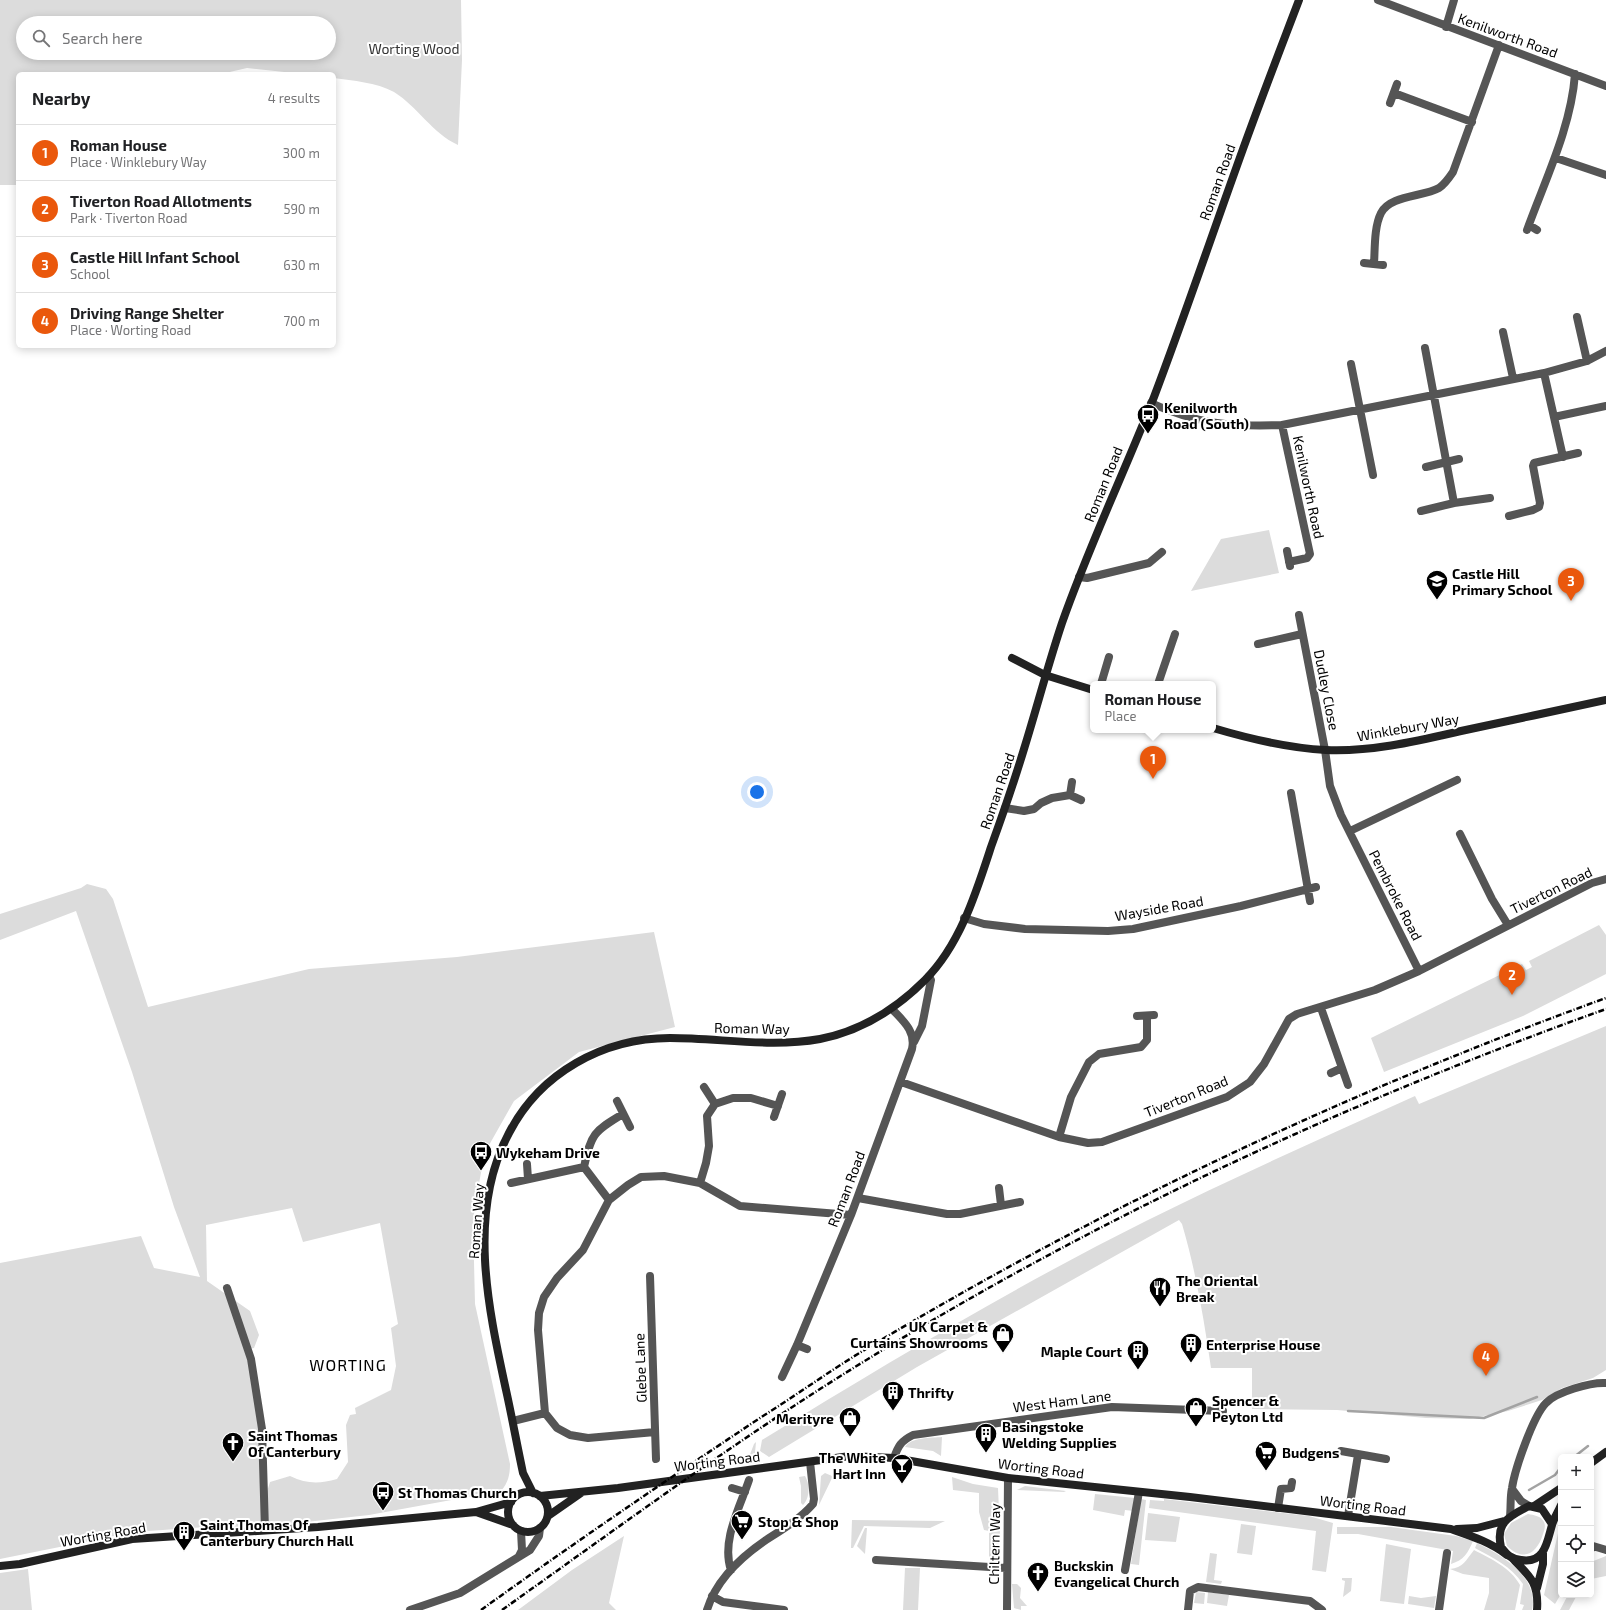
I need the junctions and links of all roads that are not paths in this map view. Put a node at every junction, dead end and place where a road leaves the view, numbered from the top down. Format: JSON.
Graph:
{"nodes":[{"id":1,"x":1299,"y":0,"type":"edge"},
{"id":2,"x":1378,"y":0,"type":"edge"},
{"id":3,"x":1454,"y":0,"type":"edge"},
{"id":4,"x":1446,"y":26,"type":"junction"},
{"id":5,"x":1499,"y":45,"type":"junction"},
{"id":6,"x":1575,"y":74,"type":"junction"},
{"id":7,"x":1397,"y":84,"type":"dead end"},
{"id":8,"x":1606,"y":86,"type":"edge"},
{"id":9,"x":1394,"y":93,"type":"junction"},
{"id":10,"x":1390,"y":103,"type":"dead end"},
{"id":11,"x":1472,"y":122,"type":"junction"},
{"id":12,"x":1556,"y":158,"type":"junction"},
{"id":13,"x":1606,"y":175,"type":"edge"},
{"id":14,"x":1537,"y":230,"type":"dead end"},
{"id":15,"x":1364,"y":263,"type":"dead end"},
{"id":16,"x":1374,"y":264,"type":"junction"},
{"id":17,"x":1383,"y":266,"type":"dead end"},
{"id":18,"x":1577,"y":317,"type":"dead end"},
{"id":19,"x":1503,"y":332,"type":"dead end"},
{"id":20,"x":1425,"y":348,"type":"dead end"},
{"id":21,"x":1606,"y":351,"type":"edge"},
{"id":22,"x":1587,"y":362,"type":"junction"},
{"id":23,"x":1351,"y":364,"type":"dead end"},
{"id":24,"x":1544,"y":373,"type":"junction"},
{"id":25,"x":1513,"y":378,"type":"junction"},
{"id":26,"x":1434,"y":394,"type":"junction"},
{"id":27,"x":1151,"y":403,"type":"junction"},
{"id":28,"x":1606,"y":406,"type":"edge"},
{"id":29,"x":1360,"y":411,"type":"junction"},
{"id":30,"x":1554,"y":417,"type":"junction"},
{"id":31,"x":1282,"y":425,"type":"junction"},
{"id":32,"x":1578,"y":453,"type":"dead end"},
{"id":33,"x":1563,"y":457,"type":"junction"},
{"id":34,"x":1459,"y":459,"type":"dead end"},
{"id":35,"x":1447,"y":462,"type":"junction"},
{"id":36,"x":1426,"y":466,"type":"dead end"},
{"id":37,"x":1373,"y":474,"type":"dead end"},
{"id":38,"x":1490,"y":498,"type":"dead end"},
{"id":39,"x":1454,"y":503,"type":"junction"},
{"id":40,"x":1421,"y":510,"type":"dead end"},
{"id":41,"x":1509,"y":516,"type":"dead end"},
{"id":42,"x":1286,"y":551,"type":"dead end"},
{"id":43,"x":1162,"y":552,"type":"dead end"},
{"id":44,"x":1079,"y":577,"type":"junction"},
{"id":45,"x":1298,"y":615,"type":"dead end"},
{"id":46,"x":1175,"y":634,"type":"dead end"},
{"id":47,"x":1302,"y":634,"type":"junction"},
{"id":48,"x":1258,"y":644,"type":"dead end"},
{"id":49,"x":1109,"y":657,"type":"dead end"},
{"id":50,"x":1012,"y":658,"type":"dead end"},
{"id":51,"x":1045,"y":675,"type":"junction"},
{"id":52,"x":1101,"y":681,"type":"edge"},
{"id":53,"x":1159,"y":681,"type":"edge"},
{"id":54,"x":1090,"y":689,"type":"edge"},
{"id":55,"x":1606,"y":700,"type":"edge"},
{"id":56,"x":1216,"y":729,"type":"edge"},
{"id":57,"x":1326,"y":750,"type":"junction"},
{"id":58,"x":1457,"y":780,"type":"dead end"},
{"id":59,"x":1072,"y":782,"type":"dead end"},
{"id":60,"x":1291,"y":793,"type":"dead end"},
{"id":61,"x":1070,"y":795,"type":"junction"},
{"id":62,"x":1081,"y":800,"type":"dead end"},
{"id":63,"x":1005,"y":808,"type":"junction"},
{"id":64,"x":1350,"y":831,"type":"junction"},
{"id":65,"x":1460,"y":834,"type":"dead end"},
{"id":66,"x":1606,"y":879,"type":"edge"},
{"id":67,"x":1312,"y":888,"type":"junction"},
{"id":68,"x":1310,"y":901,"type":"dead end"},
{"id":69,"x":964,"y":918,"type":"junction"},
{"id":70,"x":1508,"y":925,"type":"junction"},
{"id":71,"x":1419,"y":971,"type":"junction"},
{"id":72,"x":929,"y":976,"type":"junction"},
{"id":73,"x":1321,"y":1008,"type":"junction"},
{"id":74,"x":892,"y":1009,"type":"junction"},
{"id":75,"x":1137,"y":1016,"type":"dead end"},
{"id":76,"x":914,"y":1042,"type":"junction"},
{"id":77,"x":1342,"y":1068,"type":"junction"},
{"id":78,"x":1331,"y":1073,"type":"dead end"},
{"id":79,"x":901,"y":1082,"type":"junction"},
{"id":80,"x":1348,"y":1085,"type":"dead end"},
{"id":81,"x":704,"y":1087,"type":"dead end"},
{"id":82,"x":782,"y":1094,"type":"dead end"},
{"id":83,"x":617,"y":1101,"type":"dead end"},
{"id":84,"x":715,"y":1104,"type":"junction"},
{"id":85,"x":778,"y":1106,"type":"junction"},
{"id":86,"x":623,"y":1114,"type":"junction"},
{"id":87,"x":774,"y":1117,"type":"dead end"},
{"id":88,"x":630,"y":1127,"type":"dead end"},
{"id":89,"x":1059,"y":1137,"type":"junction"},
{"id":90,"x":527,"y":1164,"type":"dead end"},
{"id":91,"x":584,"y":1167,"type":"junction"},
{"id":92,"x":528,"y":1179,"type":"junction"},
{"id":93,"x":510,"y":1183,"type":"dead end"},
{"id":94,"x":700,"y":1183,"type":"junction"},
{"id":95,"x":999,"y":1188,"type":"dead end"},
{"id":96,"x":858,"y":1198,"type":"junction"},
{"id":97,"x":609,"y":1200,"type":"junction"},
{"id":98,"x":1020,"y":1202,"type":"dead end"},
{"id":99,"x":1001,"y":1205,"type":"junction"},
{"id":100,"x":851,"y":1215,"type":"junction"},
{"id":101,"x":650,"y":1276,"type":"dead end"},
{"id":102,"x":227,"y":1288,"type":"dead end"},
{"id":103,"x":797,"y":1345,"type":"junction"},
{"id":104,"x":807,"y":1349,"type":"dead end"},
{"id":105,"x":782,"y":1377,"type":"dead end"},
{"id":106,"x":1606,"y":1383,"type":"edge"},
{"id":107,"x":1223,"y":1411,"type":"dead end"},
{"id":108,"x":545,"y":1413,"type":"junction"},
{"id":109,"x":513,"y":1421,"type":"junction"},
{"id":110,"x":655,"y":1432,"type":"junction"},
{"id":111,"x":1341,"y":1451,"type":"dead end"},
{"id":112,"x":1606,"y":1452,"type":"edge"},
{"id":113,"x":1358,"y":1455,"type":"junction"},
{"id":114,"x":894,"y":1458,"type":"junction"},
{"id":115,"x":656,"y":1459,"type":"dead end"},
{"id":116,"x":1386,"y":1459,"type":"dead end"},
{"id":117,"x":1594,"y":1461,"type":"edge"},
{"id":118,"x":810,"y":1462,"type":"junction"},
{"id":119,"x":523,"y":1473,"type":"junction"},
{"id":120,"x":1008,"y":1478,"type":"junction"},
{"id":121,"x":749,"y":1480,"type":"dead end"},
{"id":122,"x":1292,"y":1482,"type":"dead end"},
{"id":123,"x":732,"y":1488,"type":"dead end"},
{"id":124,"x":1512,"y":1489,"type":"junction"},
{"id":125,"x":1558,"y":1490,"type":"edge"},
{"id":126,"x":745,"y":1492,"type":"junction"},
{"id":127,"x":1139,"y":1492,"type":"junction"},
{"id":128,"x":520,"y":1493,"type":"junction"},
{"id":129,"x":582,"y":1493,"type":"junction"},
{"id":130,"x":536,"y":1494,"type":"junction"},
{"id":131,"x":510,"y":1502,"type":"junction"},
{"id":132,"x":1532,"y":1506,"type":"junction"},
{"id":133,"x":1278,"y":1508,"type":"junction"},
{"id":134,"x":1558,"y":1511,"type":"edge"},
{"id":135,"x":476,"y":1512,"type":"junction"},
{"id":136,"x":548,"y":1516,"type":"junction"},
{"id":137,"x":1348,"y":1516,"type":"junction"},
{"id":138,"x":1507,"y":1518,"type":"junction"},
{"id":139,"x":1552,"y":1524,"type":"junction"},
{"id":140,"x":513,"y":1525,"type":"junction"},
{"id":141,"x":540,"y":1528,"type":"junction"},
{"id":142,"x":1451,"y":1529,"type":"junction"},
{"id":143,"x":265,"y":1530,"type":"junction"},
{"id":144,"x":521,"y":1531,"type":"junction"},
{"id":145,"x":1594,"y":1546,"type":"edge"},
{"id":146,"x":1606,"y":1550,"type":"edge"},
{"id":147,"x":1447,"y":1553,"type":"dead end"},
{"id":148,"x":1543,"y":1553,"type":"junction"},
{"id":149,"x":519,"y":1556,"type":"junction"},
{"id":150,"x":1510,"y":1557,"type":"junction"},
{"id":151,"x":876,"y":1560,"type":"dead end"},
{"id":152,"x":0,"y":1566,"type":"edge"},
{"id":153,"x":1006,"y":1568,"type":"junction"},
{"id":154,"x":730,"y":1570,"type":"junction"},
{"id":155,"x":1125,"y":1570,"type":"dead end"},
{"id":156,"x":1537,"y":1588,"type":"junction"},
{"id":157,"x":712,"y":1596,"type":"junction"},
{"id":158,"x":410,"y":1610,"type":"edge"},
{"id":159,"x":707,"y":1610,"type":"edge"},
{"id":160,"x":779,"y":1610,"type":"edge"},
{"id":161,"x":784,"y":1610,"type":"edge"},
{"id":162,"x":1007,"y":1610,"type":"edge"},
{"id":163,"x":1188,"y":1610,"type":"edge"},
{"id":164,"x":1322,"y":1610,"type":"edge"},
{"id":165,"x":1439,"y":1610,"type":"edge"},
{"id":166,"x":1537,"y":1610,"type":"edge"}],
"edges":[{"from":1,"to":27,"type":"street","name":"Roman Road"},
{"from":2,"to":4,"type":"street","name":"Kenilworth Road"},
{"from":3,"to":4,"type":"street"},
{"from":4,"to":5,"type":"street","name":"Kenilworth Road"},
{"from":5,"to":6,"type":"street","name":"Kenilworth Road"},
{"from":5,"to":11,"type":"street"},
{"from":6,"to":8,"type":"street","name":"Kenilworth Road"},
{"from":6,"to":12,"type":"street"},
{"from":7,"to":9,"type":"street"},
{"from":9,"to":10,"type":"street"},
{"from":9,"to":11,"type":"street"},
{"from":11,"to":16,"type":"street"},
{"from":12,"to":13,"type":"street"},
{"from":12,"to":14,"type":"street"},
{"from":15,"to":16,"type":"street"},
{"from":16,"to":17,"type":"street"},
{"from":18,"to":22,"type":"street"},
{"from":19,"to":25,"type":"street"},
{"from":20,"to":26,"type":"street"},
{"from":21,"to":22,"type":"street","name":"Kenilworth Road"},
{"from":22,"to":24,"type":"street","name":"Kenilworth Road"},
{"from":23,"to":29,"type":"street"},
{"from":24,"to":25,"type":"street","name":"Kenilworth Road"},
{"from":24,"to":30,"type":"street"},
{"from":25,"to":26,"type":"street","name":"Kenilworth Road"},
{"from":26,"to":29,"type":"street","name":"Kenilworth Road"},
{"from":26,"to":35,"type":"street"},
{"from":27,"to":31,"type":"street","name":"Kenilworth Road"},
{"from":27,"to":44,"type":"street","name":"Roman Road"},
{"from":28,"to":30,"type":"street"},
{"from":29,"to":31,"type":"street","name":"Kenilworth Road"},
{"from":29,"to":37,"type":"street"},
{"from":30,"to":33,"type":"street"},
{"from":31,"to":42,"type":"street","name":"Kenilworth Road"},
{"from":32,"to":33,"type":"street"},
{"from":33,"to":41,"type":"street"},
{"from":34,"to":35,"type":"street"},
{"from":35,"to":36,"type":"street"},
{"from":35,"to":39,"type":"street"},
{"from":38,"to":39,"type":"street"},
{"from":39,"to":40,"type":"street"},
{"from":43,"to":44,"type":"street"},
{"from":44,"to":51,"type":"street","name":"Roman Road"},
{"from":45,"to":47,"type":"street","name":"Dudley Close"},
{"from":46,"to":53,"type":"street"},
{"from":47,"to":48,"type":"street","name":"Dudley Close"},
{"from":47,"to":57,"type":"street","name":"Dudley Close"},
{"from":49,"to":52,"type":"street"},
{"from":50,"to":51,"type":"street"},
{"from":51,"to":54,"type":"street"},
{"from":51,"to":63,"type":"street","name":"Roman Road"},
{"from":55,"to":57,"type":"street","name":"Winklebury Way"},
{"from":56,"to":57,"type":"street","name":"Winklebury Way"},
{"from":57,"to":64,"type":"street","name":"Pembroke Road"},
{"from":58,"to":64,"type":"street"},
{"from":59,"to":61,"type":"street"},
{"from":60,"to":67,"type":"street"},
{"from":61,"to":62,"type":"street"},
{"from":61,"to":63,"type":"street"},
{"from":63,"to":69,"type":"street","name":"Roman Road"},
{"from":64,"to":71,"type":"street","name":"Pembroke Road"},
{"from":65,"to":70,"type":"street","name":"Tiverton Road"},
{"from":66,"to":70,"type":"street","name":"Tiverton Road"},
{"from":67,"to":68,"type":"street"},
{"from":67,"to":69,"type":"street","name":"Wayside Road"},
{"from":69,"to":72,"type":"street","name":"Roman Road"},
{"from":70,"to":71,"type":"street","name":"Tiverton Road"},
{"from":71,"to":73,"type":"street","name":"Tiverton Road"},
{"from":72,"to":74,"type":"street","name":"Roman Road"},
{"from":72,"to":76,"type":"street","name":"Roman Road"},
{"from":73,"to":77,"type":"street"},
{"from":73,"to":89,"type":"street","name":"Tiverton Road"},
{"from":74,"to":76,"type":"street"},
{"from":74,"to":109,"type":"street","name":"Roman Way"},
{"from":75,"to":89,"type":"street"},
{"from":76,"to":79,"type":"street","name":"Roman Road"},
{"from":77,"to":78,"type":"street"},
{"from":77,"to":80,"type":"street"},
{"from":79,"to":89,"type":"street","name":"Tiverton Road"},
{"from":79,"to":96,"type":"street","name":"Roman Road"},
{"from":81,"to":84,"type":"street"},
{"from":82,"to":85,"type":"street"},
{"from":83,"to":86,"type":"street"},
{"from":84,"to":85,"type":"street"},
{"from":84,"to":94,"type":"street"},
{"from":85,"to":87,"type":"street"},
{"from":86,"to":88,"type":"street"},
{"from":86,"to":91,"type":"street"},
{"from":90,"to":92,"type":"street"},
{"from":91,"to":92,"type":"street"},
{"from":91,"to":97,"type":"street"},
{"from":92,"to":93,"type":"street"},
{"from":94,"to":97,"type":"street"},
{"from":94,"to":100,"type":"street"},
{"from":95,"to":99,"type":"street"},
{"from":96,"to":99,"type":"street"},
{"from":96,"to":100,"type":"street","name":"Roman Road"},
{"from":97,"to":108,"type":"street"},
{"from":98,"to":99,"type":"street"},
{"from":100,"to":103,"type":"street","name":"Roman Road"},
{"from":101,"to":110,"type":"street","name":"Glebe Lane"},
{"from":102,"to":143,"type":"street"},
{"from":103,"to":104,"type":"street"},
{"from":103,"to":105,"type":"street","name":"Roman Road"},
{"from":106,"to":124,"type":"street"},
{"from":107,"to":114,"type":"street","name":"West Ham Lane"},
{"from":108,"to":109,"type":"street"},
{"from":108,"to":110,"type":"street"},
{"from":109,"to":119,"type":"street","name":"Roman Way"},
{"from":110,"to":115,"type":"street","name":"Glebe Lane"},
{"from":111,"to":113,"type":"street"},
{"from":112,"to":117,"type":"street"},
{"from":113,"to":116,"type":"street"},
{"from":113,"to":137,"type":"street"},
{"from":114,"to":118,"type":"street","name":"Worting Road"},
{"from":114,"to":120,"type":"street","name":"Worting Road"},
{"from":118,"to":129,"type":"street","name":"Worting Road"},
{"from":118,"to":154,"type":"street"},
{"from":119,"to":128,"type":"street","name":"Roman Way"},
{"from":119,"to":130,"type":"street","name":"Roman Way"},
{"from":120,"to":127,"type":"street","name":"Worting Road"},
{"from":120,"to":153,"type":"street","name":"Chiltern Way"},
{"from":121,"to":126,"type":"street"},
{"from":122,"to":133,"type":"street"},
{"from":123,"to":126,"type":"street"},
{"from":124,"to":132,"type":"street"},
{"from":124,"to":138,"type":"street"},
{"from":125,"to":132,"type":"street"},
{"from":126,"to":154,"type":"street"},
{"from":127,"to":133,"type":"street","name":"Worting Road"},
{"from":127,"to":155,"type":"street"},
{"from":128,"to":130,"type":"street"},
{"from":128,"to":131,"type":"street"},
{"from":129,"to":130,"type":"street","name":"Worting Road"},
{"from":129,"to":136,"type":"street","name":"Worting Road"},
{"from":130,"to":136,"type":"street"},
{"from":131,"to":135,"type":"street","name":"Worting Road"},
{"from":131,"to":140,"type":"street"},
{"from":132,"to":138,"type":"street"},
{"from":132,"to":139,"type":"street"},
{"from":133,"to":137,"type":"street","name":"Worting Road"},
{"from":134,"to":139,"type":"street"},
{"from":135,"to":140,"type":"street","name":"Worting Road"},
{"from":135,"to":143,"type":"street","name":"Worting Road"},
{"from":136,"to":141,"type":"street"},
{"from":137,"to":142,"type":"street","name":"Worting Road"},
{"from":138,"to":142,"type":"street","name":"Worting Road"},
{"from":138,"to":150,"type":"street"},
{"from":139,"to":148,"type":"street"},
{"from":140,"to":144,"type":"street"},
{"from":141,"to":144,"type":"street"},
{"from":141,"to":149,"type":"street"},
{"from":142,"to":150,"type":"street","name":"Worting Road"},
{"from":143,"to":152,"type":"street","name":"Worting Road"},
{"from":144,"to":149,"type":"street"},
{"from":145,"to":146,"type":"street"},
{"from":147,"to":165,"type":"street"},
{"from":148,"to":150,"type":"street"},
{"from":148,"to":156,"type":"street"},
{"from":149,"to":158,"type":"street"},
{"from":150,"to":156,"type":"street"},
{"from":151,"to":153,"type":"street"},
{"from":153,"to":162,"type":"street","name":"Chiltern Way"},
{"from":154,"to":157,"type":"street"},
{"from":156,"to":166,"type":"street"},
{"from":157,"to":159,"type":"street"},
{"from":157,"to":160,"type":"street"},
{"from":160,"to":161,"type":"street"},
{"from":163,"to":164,"type":"street"}]}
